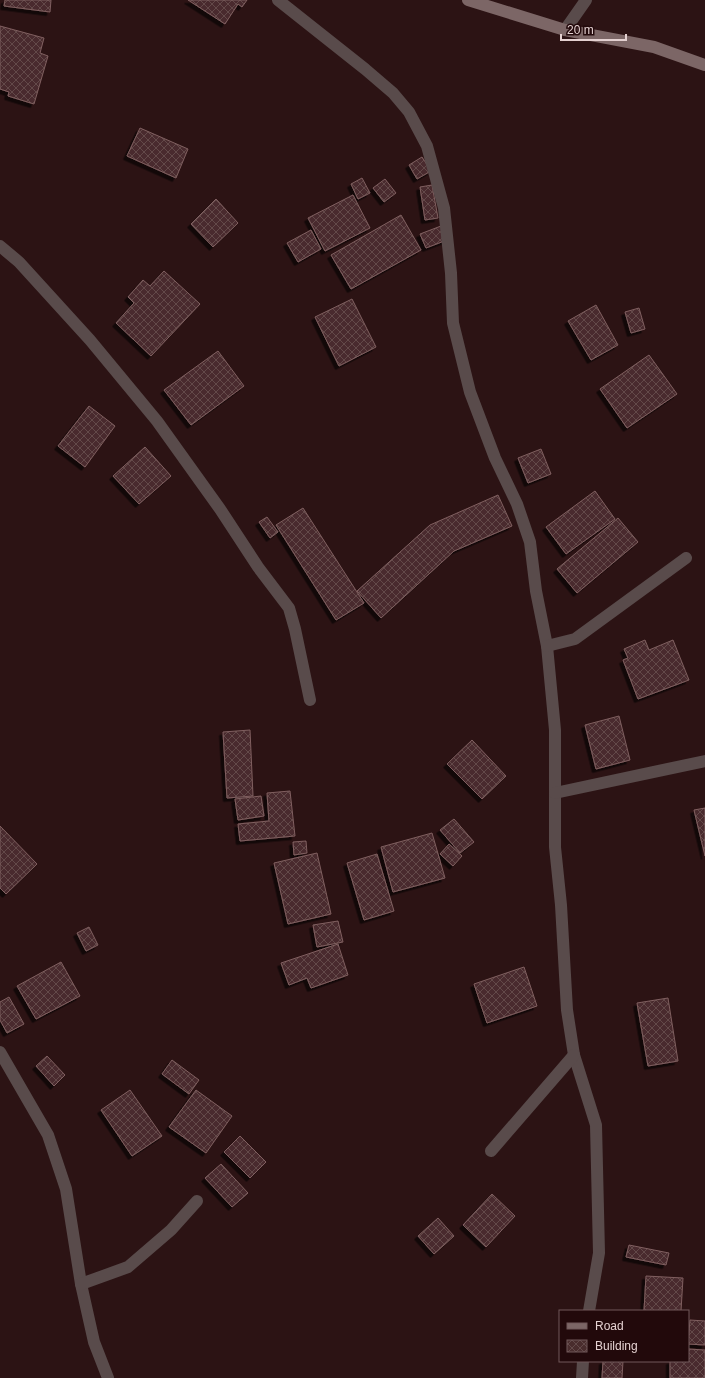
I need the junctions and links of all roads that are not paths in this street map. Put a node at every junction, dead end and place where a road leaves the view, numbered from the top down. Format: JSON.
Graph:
{"nodes":[{"id":1,"x":278,"y":0,"type":"edge"},
{"id":2,"x":468,"y":0,"type":"edge"},
{"id":3,"x":586,"y":0,"type":"edge"},
{"id":4,"x":483,"y":2,"type":"edge"},
{"id":5,"x":565,"y":30,"type":"junction"},
{"id":6,"x":705,"y":65,"type":"edge"},
{"id":7,"x":0,"y":246,"type":"edge"},
{"id":8,"x":686,"y":558,"type":"dead end"},
{"id":9,"x":547,"y":646,"type":"junction"},
{"id":10,"x":310,"y":700,"type":"dead end"},
{"id":11,"x":705,"y":761,"type":"edge"},
{"id":12,"x":555,"y":793,"type":"junction"},
{"id":13,"x":0,"y":1052,"type":"edge"},
{"id":14,"x":574,"y":1055,"type":"junction"},
{"id":15,"x":491,"y":1151,"type":"dead end"},
{"id":16,"x":197,"y":1201,"type":"dead end"},
{"id":17,"x":81,"y":1284,"type":"junction"},
{"id":18,"x":589,"y":1310,"type":"edge"},
{"id":19,"x":583,"y":1362,"type":"edge"},
{"id":20,"x":108,"y":1378,"type":"edge"},
{"id":21,"x":582,"y":1378,"type":"edge"}],
"edges":[{"from":1,"to":9,"type":"street"},
{"from":2,"to":4,"type":"street"},
{"from":3,"to":5,"type":"street"},
{"from":4,"to":5,"type":"street"},
{"from":5,"to":6,"type":"street"},
{"from":7,"to":10,"type":"street"},
{"from":8,"to":9,"type":"street"},
{"from":9,"to":12,"type":"street"},
{"from":11,"to":12,"type":"street"},
{"from":12,"to":14,"type":"street"},
{"from":13,"to":17,"type":"street"},
{"from":14,"to":15,"type":"street"},
{"from":14,"to":18,"type":"street"},
{"from":16,"to":17,"type":"street"},
{"from":17,"to":20,"type":"street"},
{"from":19,"to":21,"type":"street"}]}
